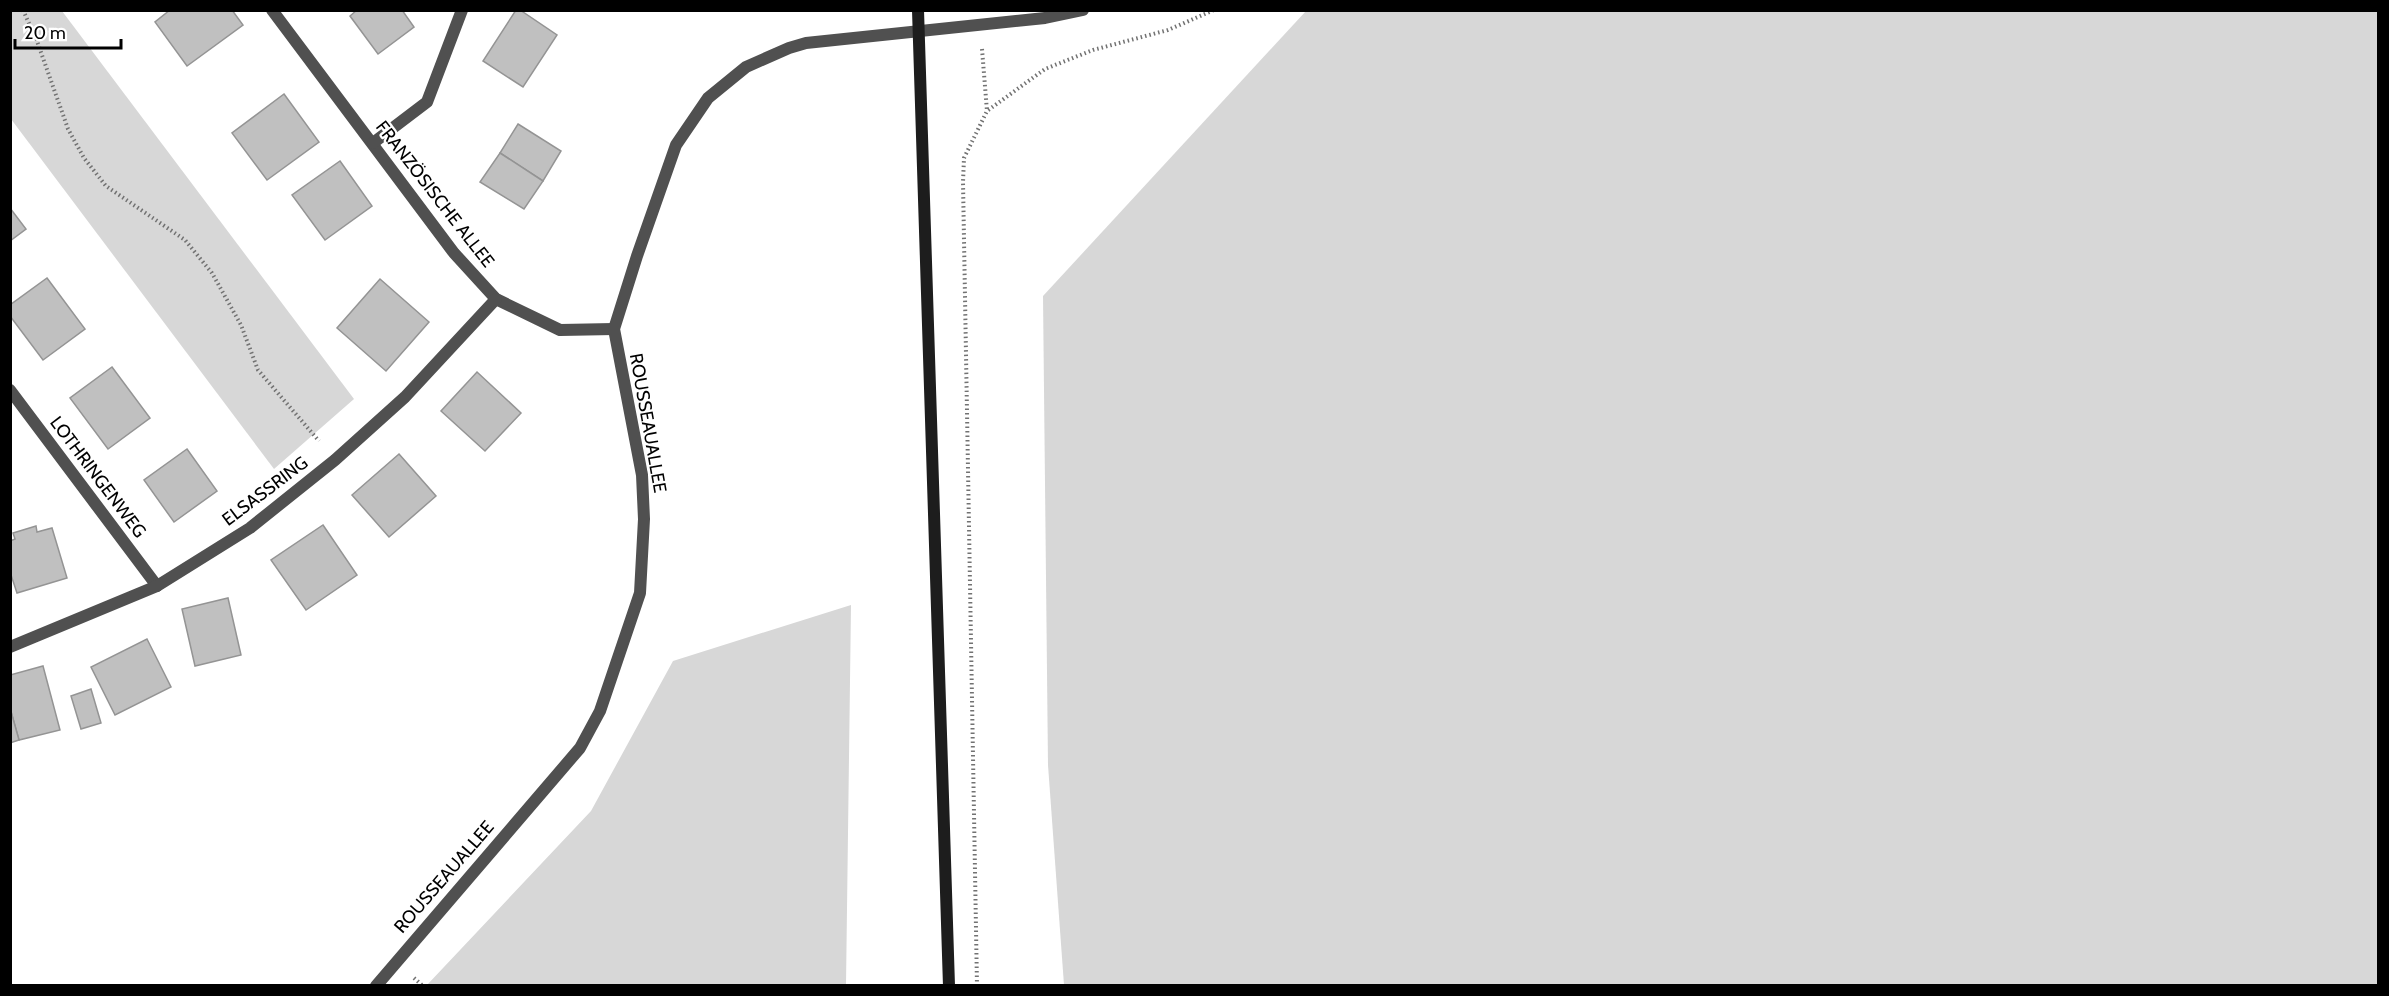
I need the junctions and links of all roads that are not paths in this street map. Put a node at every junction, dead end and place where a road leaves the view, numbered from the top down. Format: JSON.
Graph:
{"nodes":[{"id":1,"x":272,"y":10,"type":"edge"},
{"id":2,"x":462,"y":10,"type":"edge"},
{"id":3,"x":918,"y":10,"type":"edge"},
{"id":4,"x":1083,"y":10,"type":"edge"},
{"id":5,"x":918,"y":31,"type":"junction"},
{"id":6,"x":373,"y":143,"type":"junction"},
{"id":7,"x":496,"y":299,"type":"junction"},
{"id":8,"x":614,"y":329,"type":"junction"},
{"id":9,"x":10,"y":390,"type":"edge"},
{"id":10,"x":157,"y":586,"type":"junction"},
{"id":11,"x":10,"y":647,"type":"edge"},
{"id":12,"x":376,"y":986,"type":"edge"},
{"id":13,"x":949,"y":986,"type":"edge"}],
"edges":[{"from":1,"to":6,"type":"street","name":"FRANZÖSISCHE ALLEE"},
{"from":2,"to":6,"type":"street"},
{"from":3,"to":5,"type":"main road"},
{"from":4,"to":5,"type":"street","name":"ROUSSEAUALLEE"},
{"from":5,"to":8,"type":"street","name":"ROUSSEAUALLEE"},
{"from":5,"to":13,"type":"main road"},
{"from":6,"to":7,"type":"street","name":"FRANZÖSISCHE ALLEE"},
{"from":7,"to":8,"type":"street","name":"FRANZÖSISCHE ALLEE"},
{"from":7,"to":10,"type":"street","name":"ELSASSRING"},
{"from":8,"to":12,"type":"street","name":"ROUSSEAUALLEE"},
{"from":9,"to":10,"type":"street","name":"LOTHRINGENWEG"},
{"from":10,"to":11,"type":"street","name":"ELSASSRING"}]}
